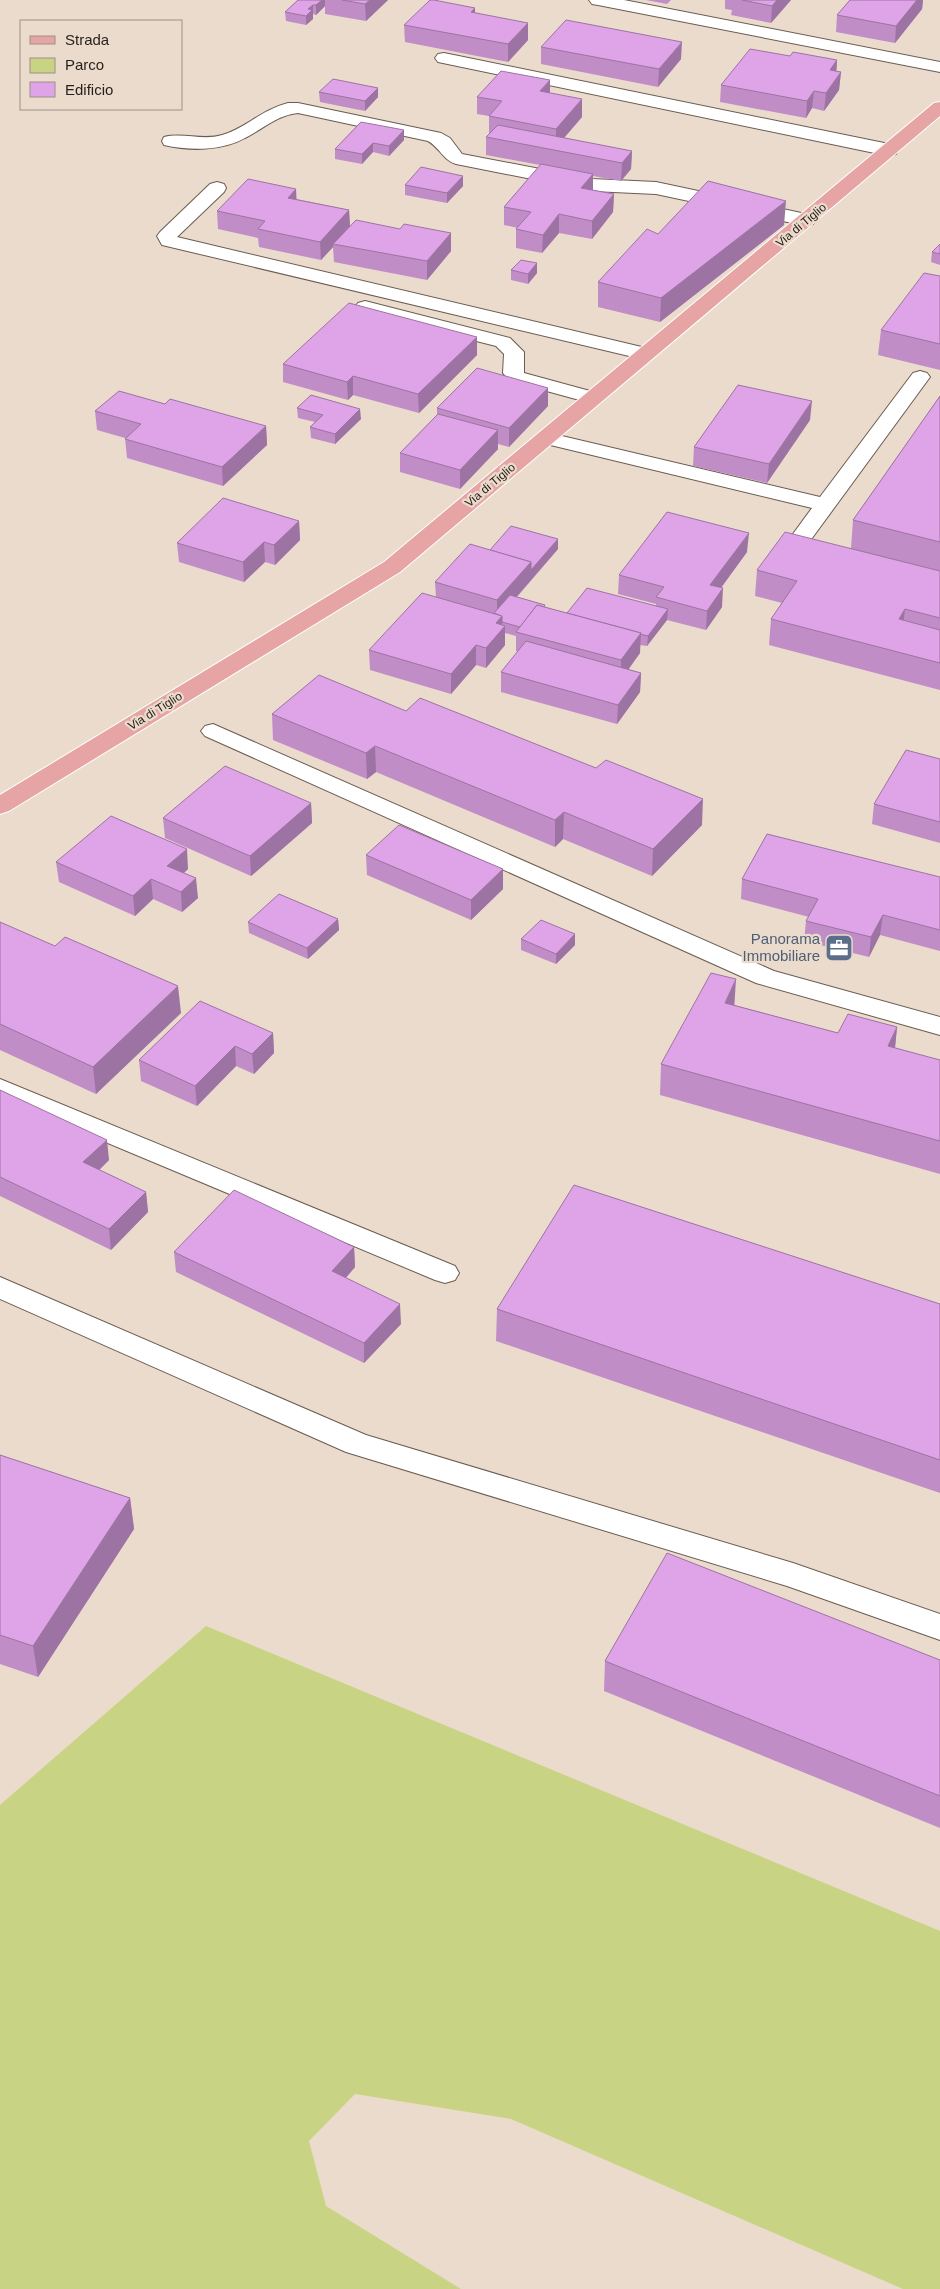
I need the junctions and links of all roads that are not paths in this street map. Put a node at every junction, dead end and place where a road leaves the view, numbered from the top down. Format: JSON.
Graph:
{"nodes":[{"id":1,"x":598,"y":0,"type":"edge"},
{"id":2,"x":444,"y":58,"type":"edge"},
{"id":3,"x":940,"y":67,"type":"edge"},
{"id":4,"x":940,"y":108,"type":"edge"},
{"id":5,"x":172,"y":141,"type":"dead end"},
{"id":6,"x":889,"y":150,"type":"junction"},
{"id":7,"x":217,"y":188,"type":"dead end"},
{"id":8,"x":806,"y":220,"type":"junction"},
{"id":9,"x":350,"y":303,"type":"edge"},
{"id":10,"x":646,"y":354,"type":"junction"},
{"id":11,"x":920,"y":377,"type":"dead end"},
{"id":12,"x":594,"y":398,"type":"junction"},
{"id":13,"x":545,"y":438,"type":"junction"},
{"id":14,"x":825,"y":505,"type":"junction"},
{"id":15,"x":839,"y":560,"type":"edge"},
{"id":16,"x":213,"y":731,"type":"dead end"},
{"id":17,"x":0,"y":806,"type":"edge"},
{"id":18,"x":940,"y":1026,"type":"edge"},
{"id":19,"x":0,"y":1088,"type":"edge"},
{"id":20,"x":444,"y":1273,"type":"dead end"},
{"id":21,"x":0,"y":1288,"type":"edge"},
{"id":22,"x":940,"y":1627,"type":"edge"}],
"edges":[{"from":1,"to":3,"type":"lane"},
{"from":2,"to":6,"type":"lane"},
{"from":4,"to":6,"type":"main road","name":"Via di Tiglio"},
{"from":5,"to":8,"type":"lane"},
{"from":6,"to":8,"type":"main road","name":"Via di Tiglio"},
{"from":7,"to":10,"type":"lane"},
{"from":8,"to":10,"type":"main road","name":"Via di Tiglio"},
{"from":9,"to":12,"type":"lane"},
{"from":10,"to":12,"type":"main road","name":"Via di Tiglio"},
{"from":11,"to":14,"type":"lane"},
{"from":12,"to":13,"type":"main road","name":"Via di Tiglio"},
{"from":13,"to":14,"type":"lane"},
{"from":13,"to":17,"type":"main road","name":"Via di Tiglio"},
{"from":14,"to":15,"type":"lane"},
{"from":16,"to":18,"type":"lane"},
{"from":19,"to":20,"type":"lane"},
{"from":21,"to":22,"type":"lane"}]}
